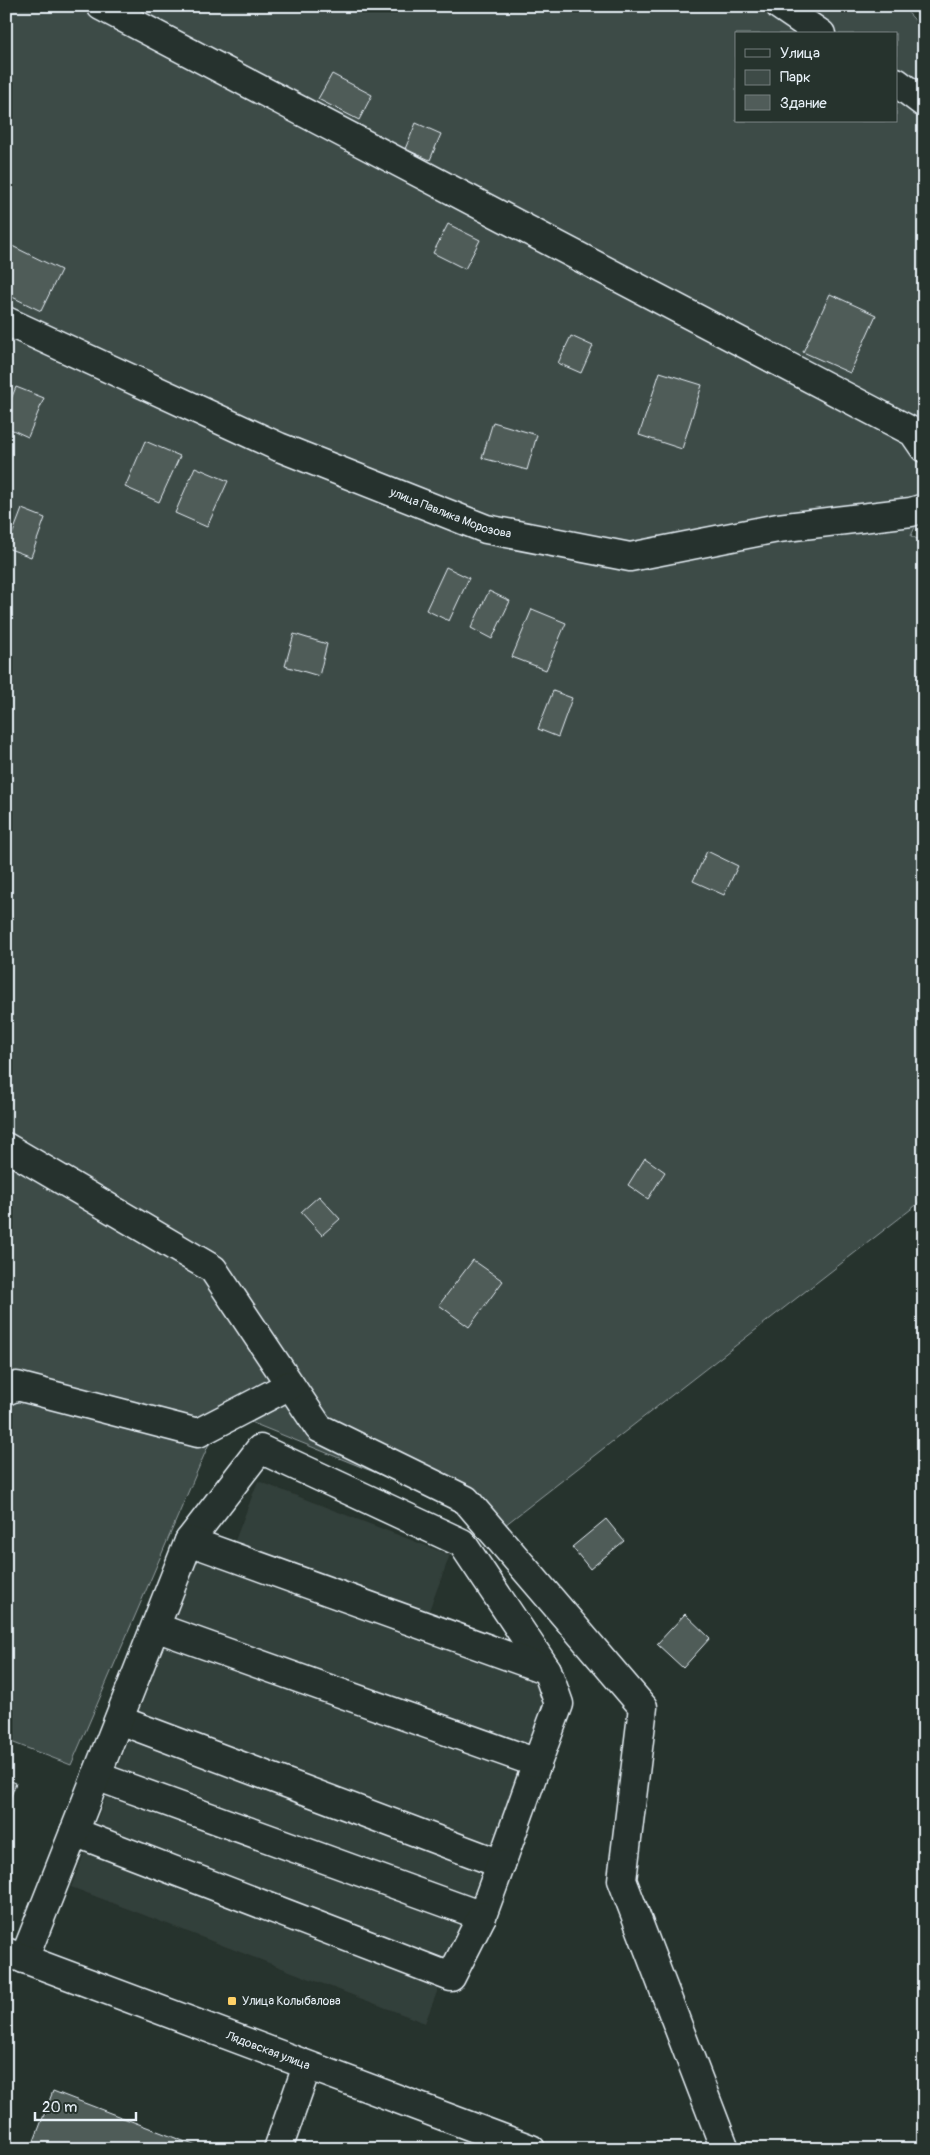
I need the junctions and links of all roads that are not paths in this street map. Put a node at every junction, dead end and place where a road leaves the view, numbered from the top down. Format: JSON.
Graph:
{"nodes":[{"id":1,"x":101,"y":6,"type":"edge"},
{"id":2,"x":780,"y":6,"type":"edge"},
{"id":3,"x":818,"y":32,"type":"edge"},
{"id":4,"x":898,"y":84,"type":"edge"},
{"id":5,"x":924,"y":103,"type":"edge"},
{"id":6,"x":6,"y":321,"type":"edge"},
{"id":7,"x":920,"y":431,"type":"edge"},
{"id":8,"x":924,"y":508,"type":"edge"},
{"id":9,"x":6,"y":1147,"type":"edge"},
{"id":10,"x":290,"y":1385,"type":"junction"},
{"id":11,"x":6,"y":1391,"type":"edge"},
{"id":12,"x":189,"y":1541,"type":"junction"},
{"id":13,"x":155,"y":1627,"type":"junction"},
{"id":14,"x":547,"y":1670,"type":"junction"},
{"id":15,"x":119,"y":1720,"type":"junction"},
{"id":16,"x":537,"y":1763,"type":"junction"},
{"id":17,"x":96,"y":1776,"type":"junction"},
{"id":18,"x":74,"y":1832,"type":"junction"},
{"id":19,"x":501,"y":1864,"type":"junction"},
{"id":20,"x":482,"y":1916,"type":"junction"},
{"id":21,"x":15,"y":1956,"type":"edge"},
{"id":22,"x":307,"y":2066,"type":"junction"},
{"id":23,"x":278,"y":2149,"type":"edge"},
{"id":24,"x":531,"y":2149,"type":"edge"},
{"id":25,"x":725,"y":2149,"type":"edge"}],
"edges":[{"from":1,"to":7,"type":"street"},
{"from":2,"to":3,"type":"street"},
{"from":4,"to":5,"type":"street"},
{"from":6,"to":8,"type":"street","name":"улица Павлика Морозова"},
{"from":9,"to":10,"type":"street"},
{"from":10,"to":11,"type":"street"},
{"from":10,"to":25,"type":"street"},
{"from":12,"to":13,"type":"street"},
{"from":12,"to":14,"type":"street"},
{"from":12,"to":14,"type":"street"},
{"from":13,"to":15,"type":"street"},
{"from":13,"to":16,"type":"street"},
{"from":14,"to":16,"type":"street"},
{"from":15,"to":17,"type":"street"},
{"from":15,"to":19,"type":"street"},
{"from":16,"to":19,"type":"street"},
{"from":17,"to":18,"type":"street"},
{"from":17,"to":20,"type":"street"},
{"from":18,"to":20,"type":"street"},
{"from":18,"to":21,"type":"street"},
{"from":19,"to":20,"type":"street"},
{"from":21,"to":22,"type":"street","name":"Лядовская улица"},
{"from":22,"to":23,"type":"street"},
{"from":22,"to":24,"type":"street","name":"Лядовская улица"}]}
